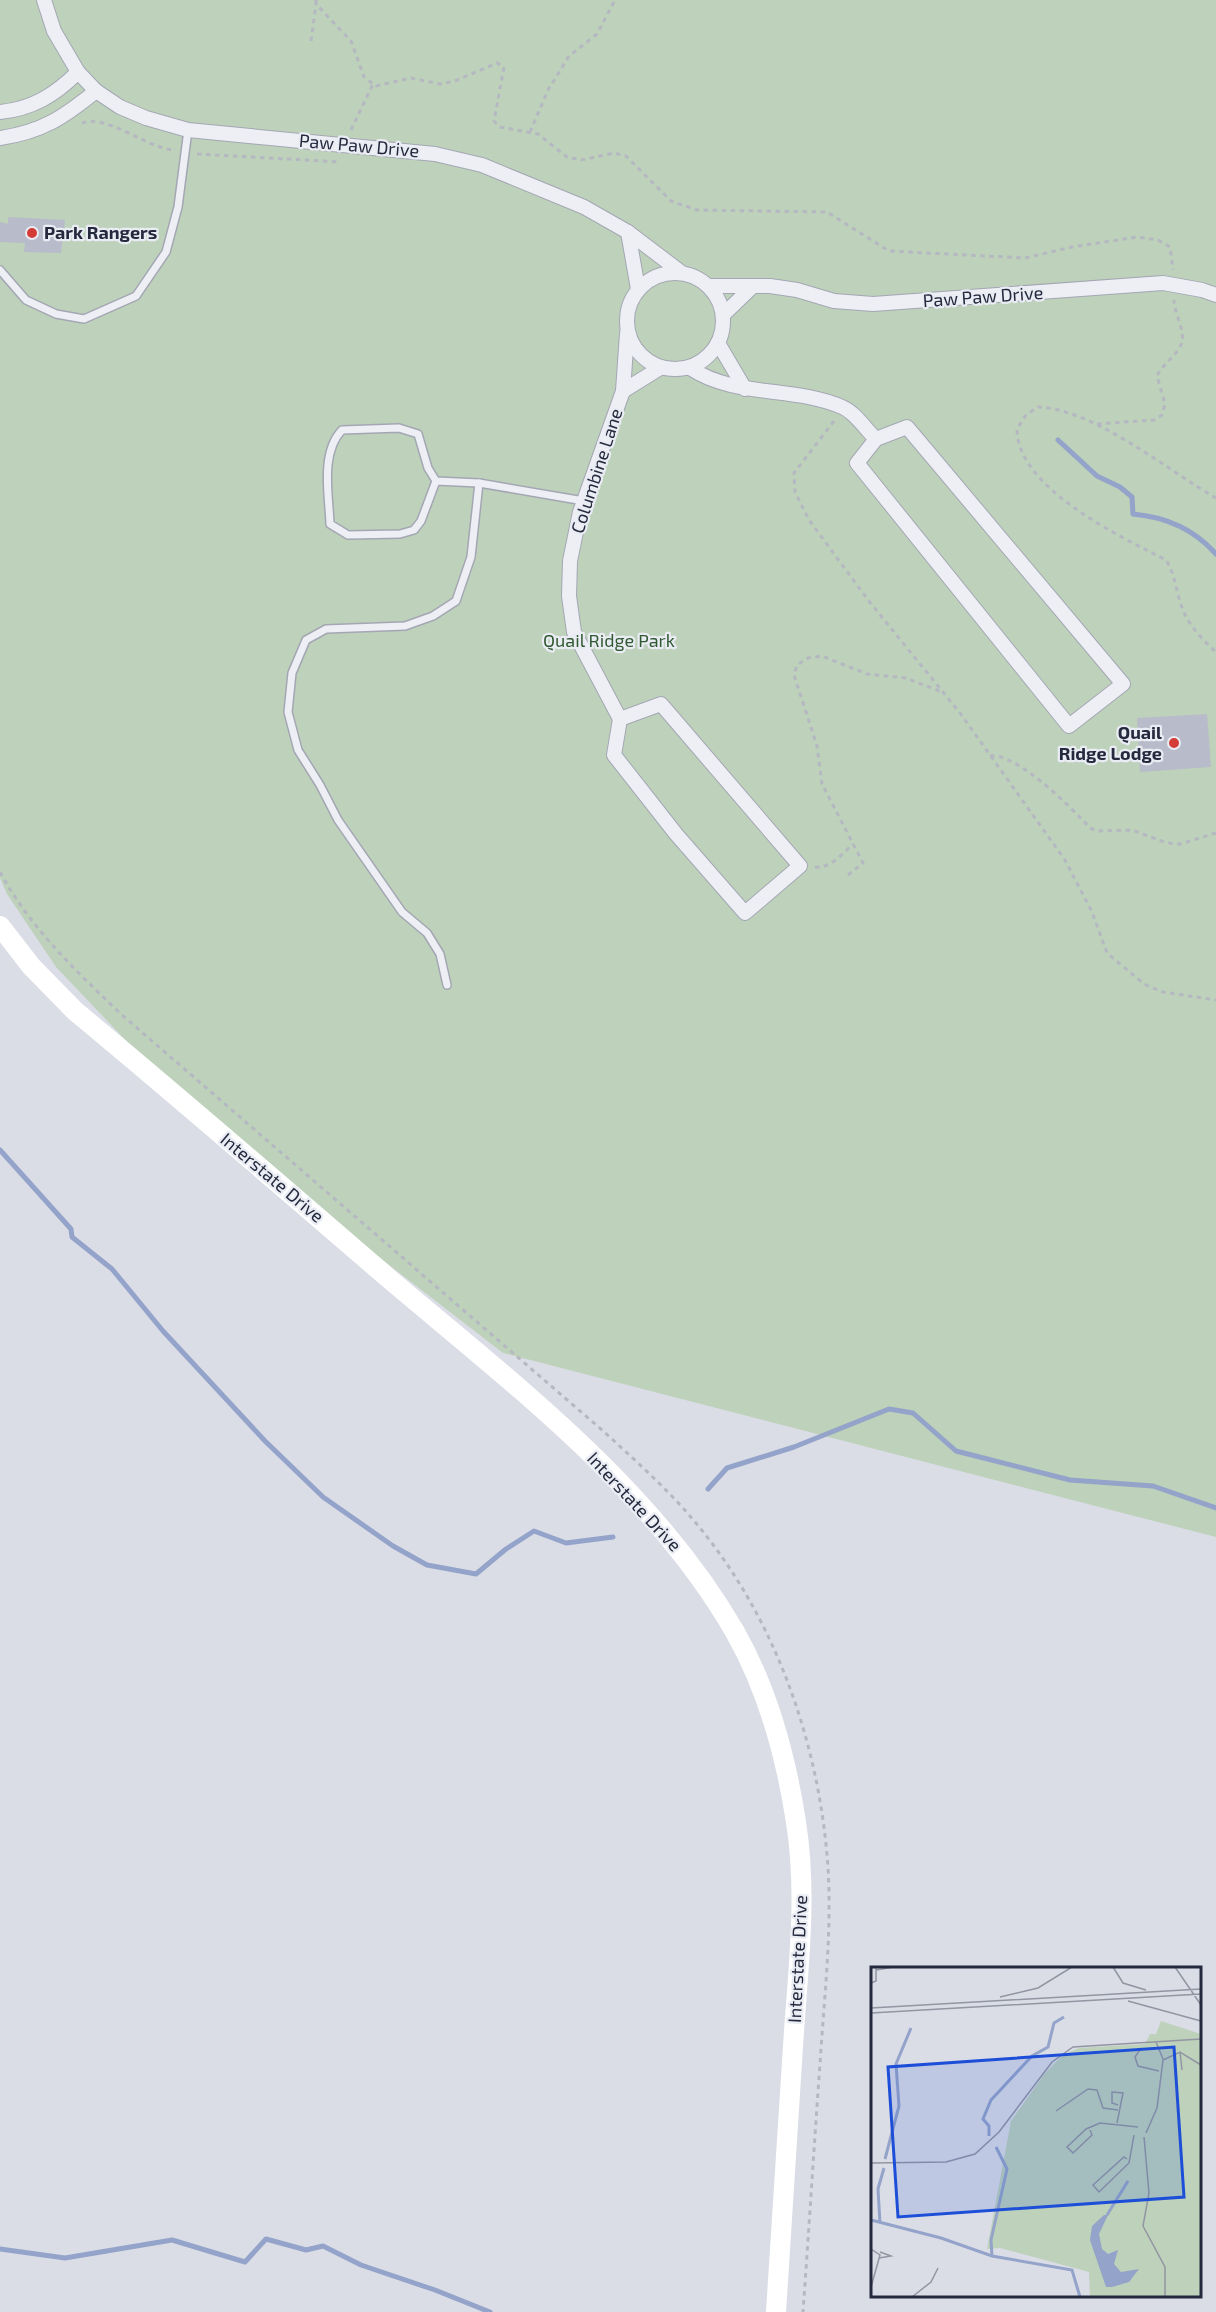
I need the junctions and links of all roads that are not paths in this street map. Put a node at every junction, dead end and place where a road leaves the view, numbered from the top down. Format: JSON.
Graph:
{"nodes":[{"id":1,"x":44,"y":0,"type":"edge"},
{"id":2,"x":87,"y":82,"type":"junction"},
{"id":3,"x":0,"y":112,"type":"edge"},
{"id":4,"x":188,"y":130,"type":"junction"},
{"id":5,"x":0,"y":138,"type":"edge"},
{"id":6,"x":628,"y":232,"type":"junction"},
{"id":7,"x":0,"y":270,"type":"edge"},
{"id":8,"x":682,"y":273,"type":"junction"},
{"id":9,"x":709,"y":286,"type":"junction"},
{"id":10,"x":751,"y":288,"type":"junction"},
{"id":11,"x":638,"y":289,"type":"junction"},
{"id":12,"x":1216,"y":295,"type":"edge"},
{"id":13,"x":723,"y":315,"type":"junction"},
{"id":14,"x":627,"y":333,"type":"junction"},
{"id":15,"x":718,"y":344,"type":"junction"},
{"id":16,"x":660,"y":368,"type":"junction"},
{"id":17,"x":690,"y":368,"type":"junction"},
{"id":18,"x":745,"y":388,"type":"junction"},
{"id":19,"x":623,"y":391,"type":"junction"},
{"id":20,"x":876,"y":440,"type":"junction"},
{"id":21,"x":436,"y":481,"type":"junction"},
{"id":22,"x":479,"y":483,"type":"junction"},
{"id":23,"x":584,"y":501,"type":"junction"},
{"id":24,"x":620,"y":719,"type":"junction"},
{"id":25,"x":0,"y":926,"type":"edge"},
{"id":26,"x":447,"y":985,"type":"dead end"},
{"id":27,"x":776,"y":2312,"type":"edge"}],
"edges":[{"from":1,"to":2,"type":"street"},
{"from":2,"to":3,"type":"street"},
{"from":2,"to":4,"type":"street","name":"Paw Paw Drive"},
{"from":2,"to":5,"type":"street"},
{"from":4,"to":6,"type":"street","name":"Paw Paw Drive"},
{"from":4,"to":7,"type":"lane"},
{"from":6,"to":8,"type":"street","name":"Paw Paw Drive"},
{"from":6,"to":11,"type":"street"},
{"from":8,"to":9,"type":"street"},
{"from":8,"to":11,"type":"street"},
{"from":9,"to":10,"type":"street","name":"Paw Paw Drive"},
{"from":9,"to":13,"type":"street"},
{"from":10,"to":12,"type":"street","name":"Paw Paw Drive"},
{"from":10,"to":13,"type":"street"},
{"from":11,"to":14,"type":"street"},
{"from":13,"to":15,"type":"street"},
{"from":14,"to":16,"type":"street"},
{"from":14,"to":19,"type":"street","name":"Columbine Lane"},
{"from":15,"to":17,"type":"street"},
{"from":15,"to":18,"type":"street"},
{"from":16,"to":17,"type":"street"},
{"from":16,"to":19,"type":"street","name":"Columbine Lane"},
{"from":17,"to":18,"type":"street"},
{"from":18,"to":20,"type":"street"},
{"from":19,"to":23,"type":"street","name":"Columbine Lane"},
{"from":20,"to":20,"type":"street"},
{"from":21,"to":21,"type":"lane"},
{"from":21,"to":22,"type":"lane"},
{"from":22,"to":23,"type":"lane"},
{"from":22,"to":26,"type":"lane"},
{"from":23,"to":24,"type":"street","name":"Columbine Lane"},
{"from":24,"to":24,"type":"street"},
{"from":25,"to":27,"type":"main road","name":"Interstate Drive"}]}
